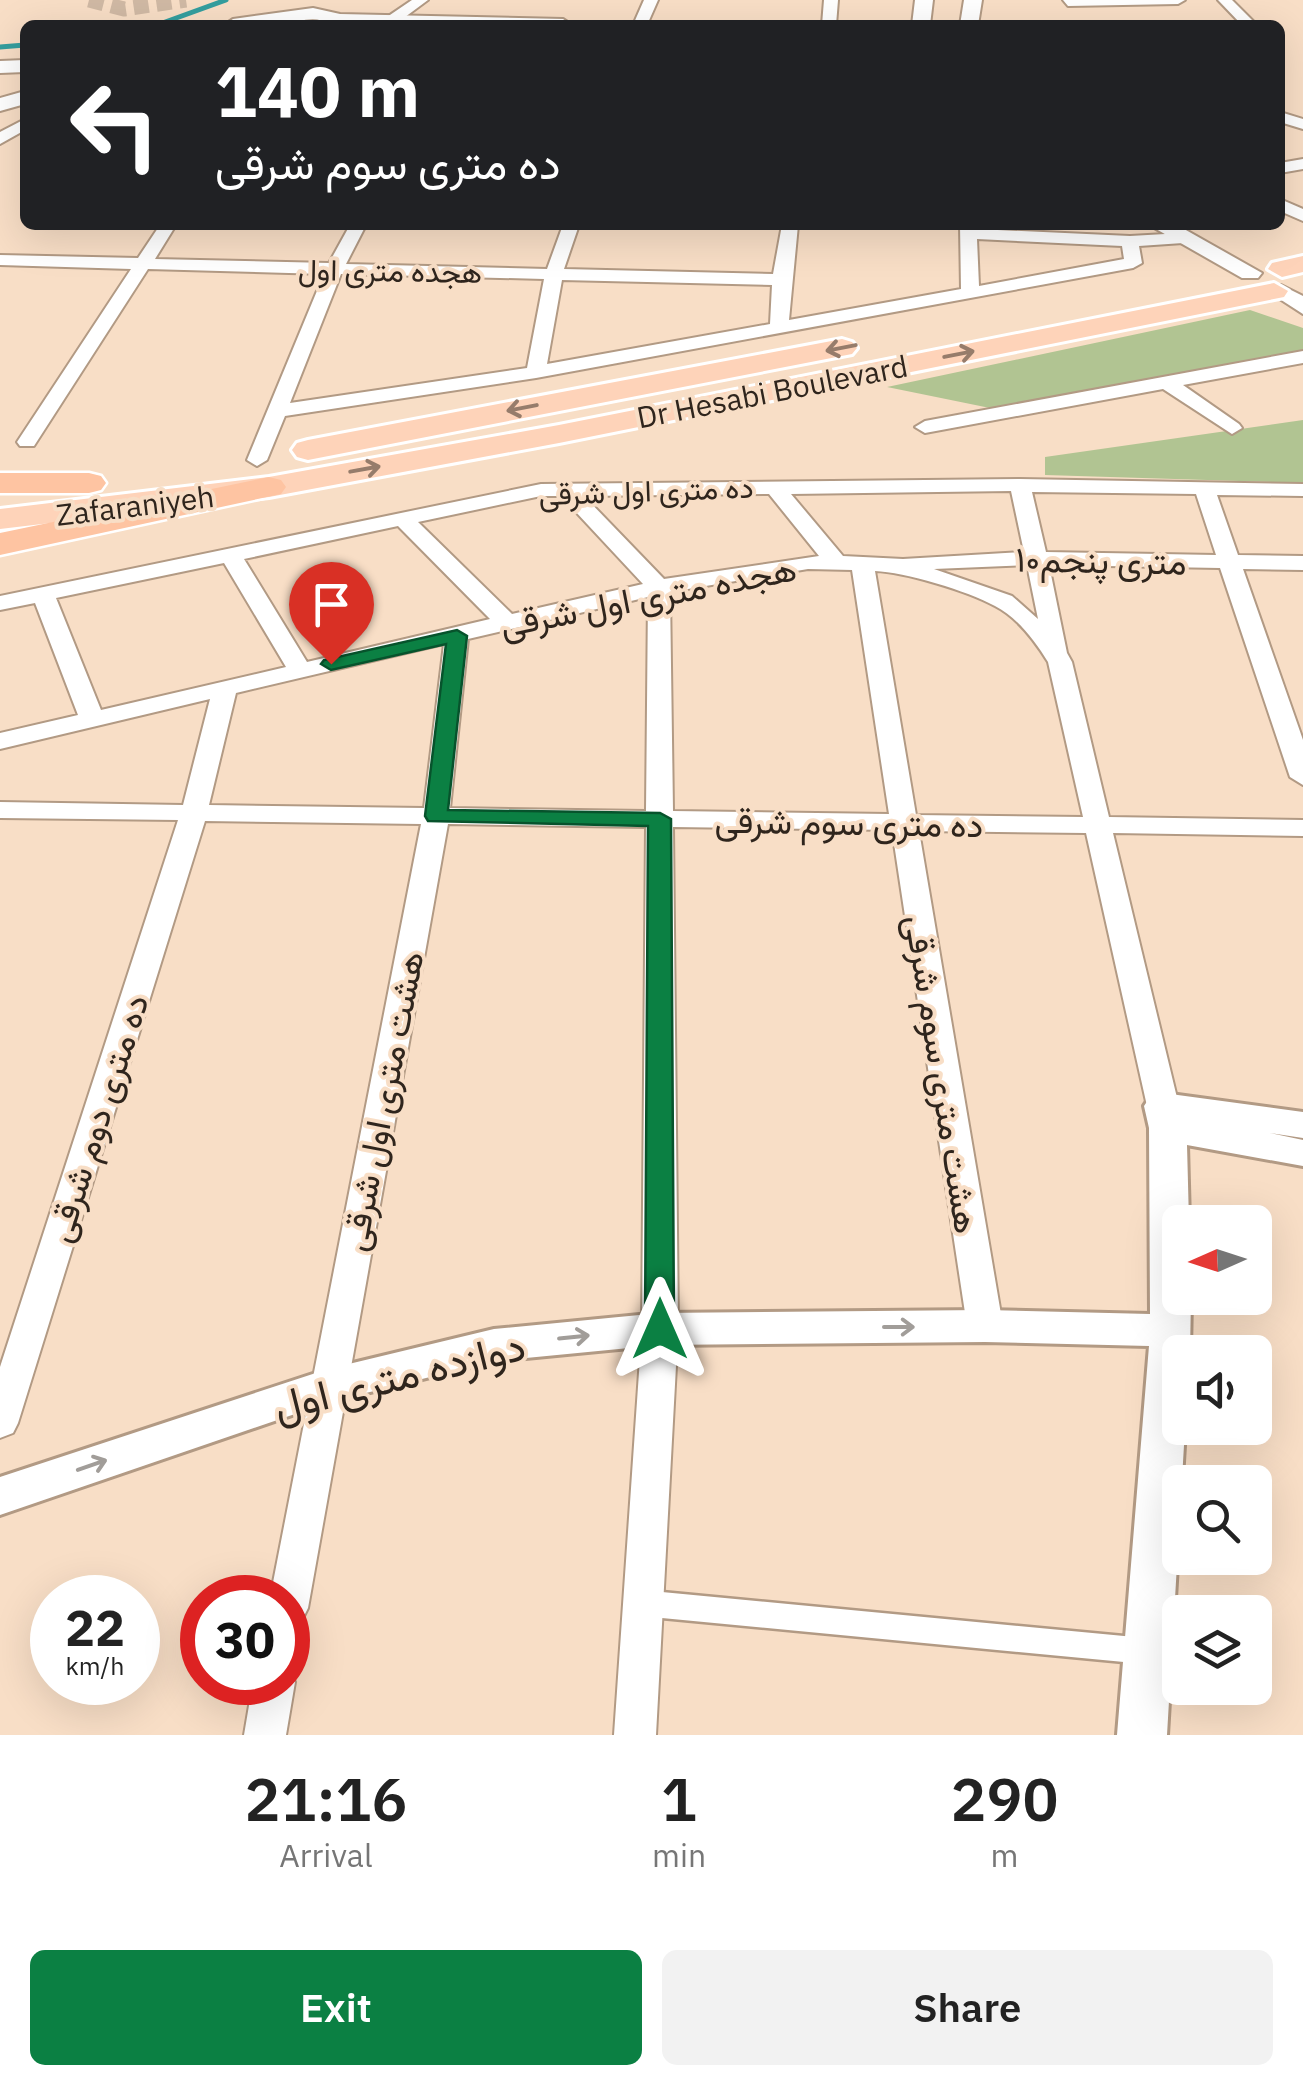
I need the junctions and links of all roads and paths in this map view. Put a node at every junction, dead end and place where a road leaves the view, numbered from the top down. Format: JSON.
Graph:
{"nodes":[{"id":1,"x":421,"y":0,"type":"edge"},
{"id":2,"x":1178,"y":0,"type":"edge"},
{"id":3,"x":1225,"y":0,"type":"edge"},
{"id":4,"x":1068,"y":2,"type":"edge"},
{"id":5,"x":290,"y":14,"type":"edge"},
{"id":6,"x":330,"y":15,"type":"edge"},
{"id":7,"x":259,"y":20,"type":"edge"},
{"id":8,"x":392,"y":20,"type":"joint"},
{"id":9,"x":1245,"y":20,"type":"edge"},
{"id":10,"x":164,"y":230,"type":"edge"},
{"id":11,"x":355,"y":230,"type":"edge"},
{"id":12,"x":569,"y":230,"type":"edge"},
{"id":13,"x":789,"y":230,"type":"edge"},
{"id":14,"x":969,"y":230,"type":"edge"},
{"id":15,"x":1191,"y":231,"type":"edge"},
{"id":16,"x":1130,"y":241,"type":"junction"},
{"id":17,"x":0,"y":260,"type":"edge"},
{"id":18,"x":140,"y":263,"type":"junction"},
{"id":19,"x":335,"y":268,"type":"junction"},
{"id":20,"x":554,"y":274,"type":"junction"},
{"id":21,"x":781,"y":280,"type":"junction"},
{"id":22,"x":1282,"y":280,"type":"edge"},
{"id":23,"x":970,"y":292,"type":"junction"},
{"id":24,"x":778,"y":330,"type":"junction"},
{"id":25,"x":1303,"y":357,"type":"edge"},
{"id":26,"x":536,"y":372,"type":"junction"},
{"id":27,"x":1166,"y":382,"type":"junction"},
{"id":28,"x":278,"y":411,"type":"junction"},
{"id":29,"x":925,"y":427,"type":"dead end"},
{"id":30,"x":1232,"y":428,"type":"dead end"},
{"id":31,"x":26,"y":442,"type":"dead end"},
{"id":32,"x":263,"y":474,"type":"junction"},
{"id":33,"x":89,"y":482,"type":"joint"},
{"id":34,"x":1020,"y":485,"type":"junction"},
{"id":35,"x":0,"y":486,"type":"edge"},
{"id":36,"x":774,"y":487,"type":"junction"},
{"id":37,"x":1204,"y":488,"type":"junction"},
{"id":38,"x":566,"y":490,"type":"junction"},
{"id":39,"x":1303,"y":490,"type":"edge"},
{"id":40,"x":401,"y":517,"type":"junction"},
{"id":41,"x":0,"y":519,"type":"edge"},
{"id":42,"x":0,"y":544,"type":"edge"},
{"id":43,"x":230,"y":554,"type":"junction"},
{"id":44,"x":1037,"y":559,"type":"junction"},
{"id":45,"x":835,"y":561,"type":"junction"},
{"id":46,"x":862,"y":562,"type":"junction"},
{"id":47,"x":1230,"y":562,"type":"junction"},
{"id":48,"x":1303,"y":563,"type":"edge"},
{"id":49,"x":900,"y":565,"type":"junction"},
{"id":50,"x":659,"y":587,"type":"junction"},
{"id":51,"x":43,"y":594,"type":"junction"},
{"id":52,"x":0,"y":603,"type":"edge"},
{"id":53,"x":507,"y":624,"type":"junction"},
{"id":54,"x":457,"y":636,"type":"junction"},
{"id":55,"x":1060,"y":662,"type":"junction"},
{"id":56,"x":300,"y":671,"type":"junction"},
{"id":57,"x":225,"y":689,"type":"junction"},
{"id":58,"x":92,"y":720,"type":"junction"},
{"id":59,"x":0,"y":742,"type":"edge"},
{"id":60,"x":1303,"y":777,"type":"edge"},
{"id":61,"x":0,"y":810,"type":"edge"},
{"id":62,"x":194,"y":813,"type":"junction"},
{"id":63,"x":436,"y":816,"type":"junction"},
{"id":64,"x":660,"y":819,"type":"junction"},
{"id":65,"x":901,"y":822,"type":"junction"},
{"id":66,"x":1098,"y":825,"type":"junction"},
{"id":67,"x":1303,"y":828,"type":"edge"},
{"id":68,"x":1165,"y":1117,"type":"junction"},
{"id":69,"x":1303,"y":1126,"type":"edge"},
{"id":70,"x":1303,"y":1153,"type":"edge"},
{"id":71,"x":985,"y":1326,"type":"junction"},
{"id":72,"x":660,"y":1329,"type":"junction"},
{"id":73,"x":1172,"y":1331,"type":"junction"},
{"id":74,"x":328,"y":1386,"type":"junction"},
{"id":75,"x":0,"y":1422,"type":"edge"},
{"id":76,"x":0,"y":1496,"type":"edge"},
{"id":77,"x":294,"y":1575,"type":"edge"},
{"id":78,"x":641,"y":1602,"type":"junction"},
{"id":79,"x":1145,"y":1650,"type":"junction"},
{"id":80,"x":270,"y":1705,"type":"edge"},
{"id":81,"x":265,"y":1735,"type":"edge"},
{"id":82,"x":635,"y":1735,"type":"edge"},
{"id":83,"x":1142,"y":1735,"type":"edge"}],
"edges":[{"from":1,"to":8,"type":"street"},
{"from":2,"to":4,"type":"street"},
{"from":3,"to":9,"type":"street"},
{"from":5,"to":6,"type":"main road"},
{"from":5,"to":7,"type":"main road"},
{"from":6,"to":8,"type":"main road"},
{"from":10,"to":18,"type":"street"},
{"from":11,"to":19,"type":"street"},
{"from":12,"to":20,"type":"street"},
{"from":13,"to":21,"type":"street"},
{"from":14,"to":16,"type":"street"},
{"from":14,"to":23,"type":"street"},
{"from":15,"to":16,"type":"street"},
{"from":15,"to":22,"type":"main road"},
{"from":16,"to":23,"type":"street"},
{"from":17,"to":18,"type":"street","name":"هجده متری اول"},
{"from":18,"to":19,"type":"street","name":"هجده متری اول"},
{"from":18,"to":31,"type":"street"},
{"from":19,"to":20,"type":"street","name":"هجده متری اول"},
{"from":19,"to":28,"type":"street"},
{"from":20,"to":21,"type":"street","name":"هجده متری اول"},
{"from":20,"to":26,"type":"street"},
{"from":21,"to":24,"type":"street"},
{"from":22,"to":32,"type":"main road","name":"Dr Hesabi Boulevard"},
{"from":23,"to":24,"type":"street"},
{"from":24,"to":26,"type":"street"},
{"from":25,"to":27,"type":"street"},
{"from":26,"to":28,"type":"street"},
{"from":27,"to":29,"type":"street"},
{"from":27,"to":30,"type":"street"},
{"from":28,"to":32,"type":"street"},
{"from":32,"to":33,"type":"main road","name":"Zafaraniyeh"},
{"from":32,"to":41,"type":"main road","name":"Zafaraniyeh"},
{"from":32,"to":42,"type":"highway"},
{"from":33,"to":35,"type":"highway"},
{"from":34,"to":36,"type":"street","name":"ده متری اول شرقی"},
{"from":34,"to":37,"type":"street","name":"ده متری اول شرقی"},
{"from":34,"to":44,"type":"street"},
{"from":36,"to":38,"type":"street","name":"ده متری اول شرقی"},
{"from":36,"to":45,"type":"street"},
{"from":37,"to":39,"type":"street","name":"ده متری اول شرقی"},
{"from":37,"to":47,"type":"street"},
{"from":38,"to":40,"type":"street","name":"ده متری اول شرقی"},
{"from":38,"to":50,"type":"street"},
{"from":40,"to":43,"type":"street","name":"ده متری اول شرقی"},
{"from":40,"to":53,"type":"street"},
{"from":43,"to":51,"type":"street","name":"ده متری اول شرقی"},
{"from":43,"to":56,"type":"street"},
{"from":44,"to":47,"type":"street","name":"۱۰متری پنجم"},
{"from":44,"to":49,"type":"street","name":"۱۰متری پنجم"},
{"from":44,"to":55,"type":"street"},
{"from":45,"to":46,"type":"street","name":"هجده متری اول شرقی"},
{"from":45,"to":50,"type":"street","name":"هجده متری اول شرقی"},
{"from":46,"to":49,"type":"street","name":"هجده متری اول شرقی"},
{"from":46,"to":65,"type":"street","name":"هشت متری سوم شرقی"},
{"from":47,"to":48,"type":"street","name":"۱۰متری پنجم"},
{"from":47,"to":60,"type":"street"},
{"from":49,"to":55,"type":"street","name":"هجده متری اول شرقی"},
{"from":50,"to":53,"type":"street","name":"هجده متری اول شرقی"},
{"from":50,"to":64,"type":"street"},
{"from":51,"to":52,"type":"street","name":"ده متری اول شرقی"},
{"from":51,"to":58,"type":"street"},
{"from":53,"to":54,"type":"street","name":"هجده متری اول شرقی"},
{"from":54,"to":56,"type":"street","name":"هجده متری اول شرقی"},
{"from":54,"to":63,"type":"street","name":"هشت متری اول شرقی"},
{"from":55,"to":66,"type":"street","name":"هجده متری اول شرقی"},
{"from":56,"to":57,"type":"street","name":"هجده متری اول شرقی"},
{"from":57,"to":58,"type":"street","name":"هجده متری اول شرقی"},
{"from":57,"to":62,"type":"street","name":"ده متری دوم شرقی"},
{"from":58,"to":59,"type":"street","name":"هجده متری اول شرقی"},
{"from":61,"to":62,"type":"street","name":"ده متری سوم شرقی"},
{"from":62,"to":63,"type":"street","name":"ده متری سوم شرقی"},
{"from":62,"to":75,"type":"street","name":"ده متری دوم شرقی"},
{"from":63,"to":64,"type":"street","name":"ده متری سوم شرقی"},
{"from":63,"to":74,"type":"street","name":"هشت متری اول شرقی"},
{"from":64,"to":65,"type":"street","name":"ده متری سوم شرقی"},
{"from":64,"to":72,"type":"street"},
{"from":65,"to":66,"type":"street","name":"ده متری سوم شرقی"},
{"from":65,"to":71,"type":"street","name":"هشت متری سوم شرقی"},
{"from":66,"to":67,"type":"street","name":"ده متری سوم شرقی"},
{"from":66,"to":68,"type":"street","name":"هجده متری اول شرقی"},
{"from":68,"to":69,"type":"street"},
{"from":68,"to":70,"type":"street"},
{"from":68,"to":73,"type":"street"},
{"from":72,"to":71,"type":"street","name":"دوازده متری اول","one_way":true},
{"from":71,"to":73,"type":"street","name":"دوازده متری اول"},
{"from":74,"to":72,"type":"street","name":"دوازده متری اول","one_way":true},
{"from":72,"to":78,"type":"street"},
{"from":73,"to":79,"type":"street"},
{"from":76,"to":74,"type":"street","name":"دوازده متری اول","one_way":true},
{"from":74,"to":77,"type":"street","name":"هشت متری اول شرقی"},
{"from":78,"to":79,"type":"street"},
{"from":78,"to":82,"type":"street"},
{"from":79,"to":83,"type":"street"},
{"from":80,"to":81,"type":"street"}]}
